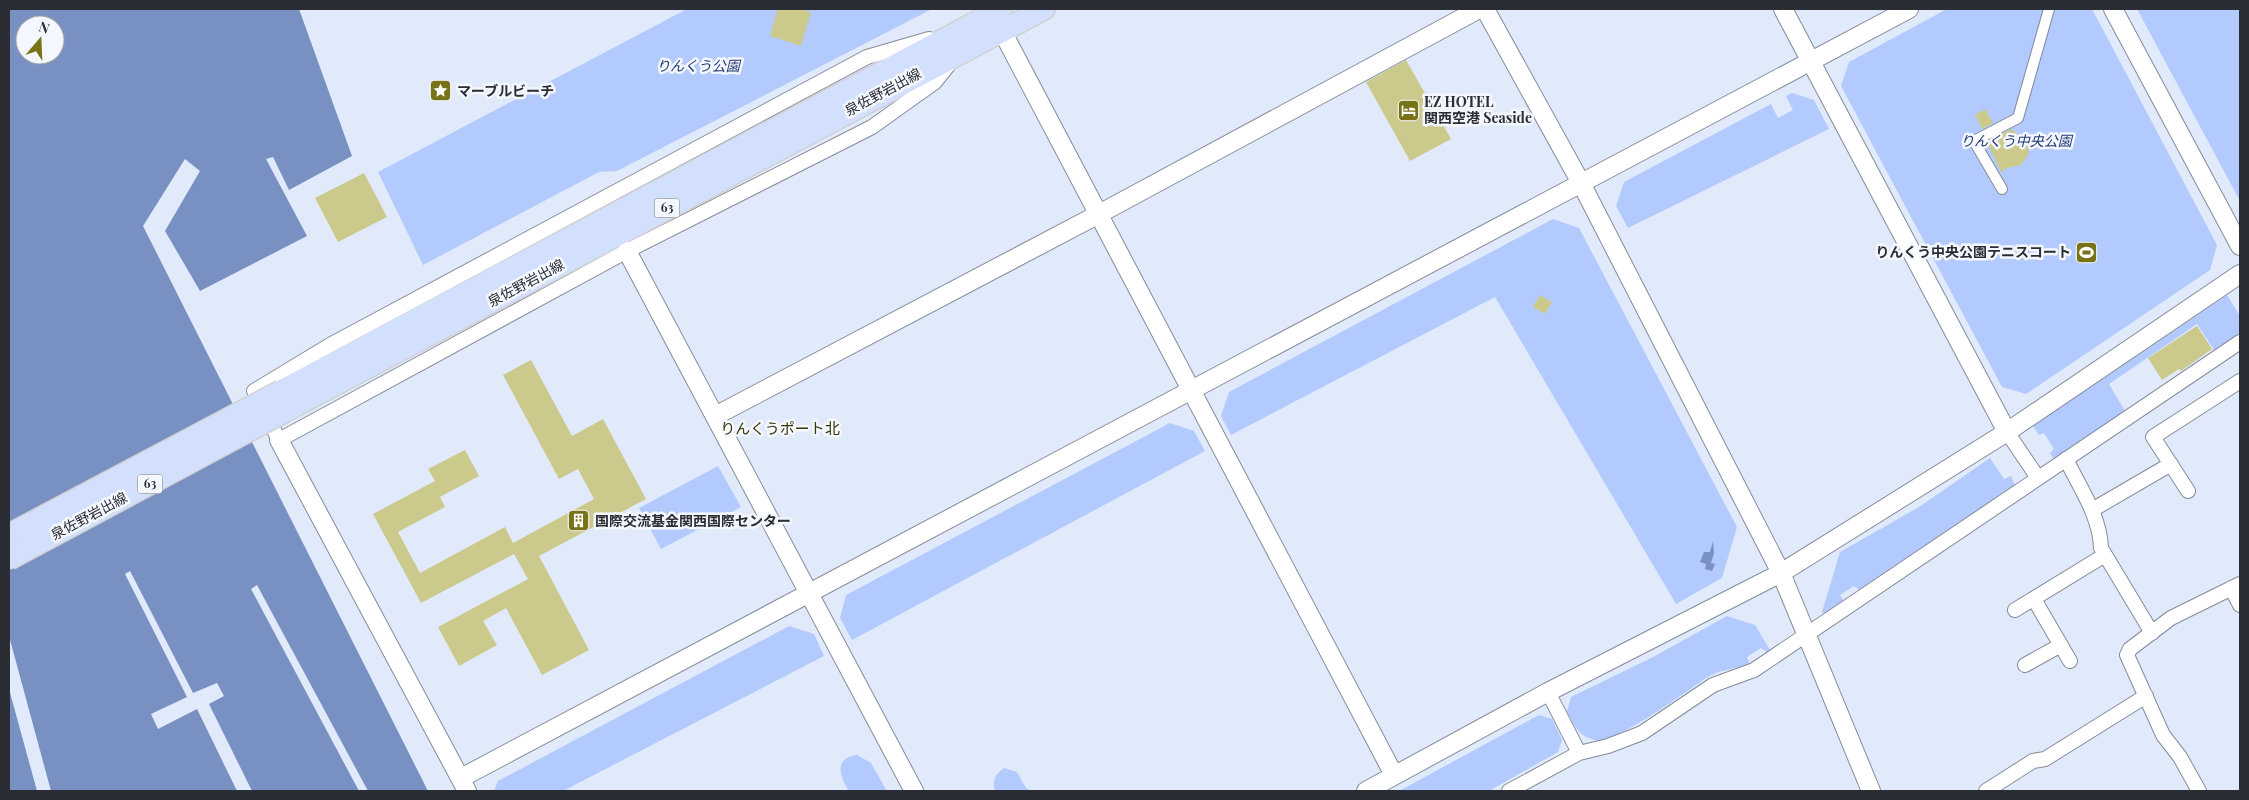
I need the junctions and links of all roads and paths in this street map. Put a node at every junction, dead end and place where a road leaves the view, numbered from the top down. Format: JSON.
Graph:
{"nodes":[{"id":1,"x":1001,"y":9,"type":"edge"},
{"id":2,"x":1044,"y":9,"type":"edge"},
{"id":3,"x":1479,"y":9,"type":"edge"},
{"id":4,"x":1485,"y":9,"type":"edge"},
{"id":5,"x":1783,"y":9,"type":"edge"},
{"id":6,"x":1908,"y":9,"type":"edge"},
{"id":7,"x":2049,"y":9,"type":"edge"},
{"id":8,"x":2113,"y":9,"type":"edge"},
{"id":9,"x":964,"y":29,"type":"junction"},
{"id":10,"x":1002,"y":31,"type":"junction"},
{"id":11,"x":960,"y":52,"type":"junction"},
{"id":12,"x":1812,"y":61,"type":"junction"},
{"id":13,"x":1581,"y":184,"type":"junction"},
{"id":14,"x":2002,"y":189,"type":"dead end"},
{"id":15,"x":1099,"y":214,"type":"junction"},
{"id":16,"x":2240,"y":246,"type":"edge"},
{"id":17,"x":627,"y":251,"type":"junction"},
{"id":18,"x":2240,"y":274,"type":"edge"},
{"id":19,"x":2240,"y":342,"type":"edge"},
{"id":20,"x":2240,"y":381,"type":"edge"},
{"id":21,"x":1191,"y":388,"type":"junction"},
{"id":22,"x":286,"y":400,"type":"junction"},
{"id":23,"x":715,"y":416,"type":"junction"},
{"id":24,"x":2007,"y":432,"type":"junction"},
{"id":25,"x":280,"y":440,"type":"junction"},
{"id":26,"x":2066,"y":460,"type":"junction"},
{"id":27,"x":2171,"y":464,"type":"junction"},
{"id":28,"x":2038,"y":478,"type":"junction"},
{"id":29,"x":2188,"y":491,"type":"dead end"},
{"id":30,"x":2092,"y":510,"type":"junction"},
{"id":31,"x":9,"y":535,"type":"edge"},
{"id":32,"x":2105,"y":555,"type":"junction"},
{"id":33,"x":9,"y":559,"type":"edge"},
{"id":34,"x":1781,"y":574,"type":"junction"},
{"id":35,"x":2236,"y":586,"type":"edge"},
{"id":36,"x":808,"y":592,"type":"junction"},
{"id":37,"x":2034,"y":599,"type":"junction"},
{"id":38,"x":2240,"y":606,"type":"edge"},
{"id":39,"x":2015,"y":610,"type":"dead end"},
{"id":40,"x":2152,"y":633,"type":"junction"},
{"id":41,"x":1806,"y":634,"type":"junction"},
{"id":42,"x":2061,"y":645,"type":"junction"},
{"id":43,"x":2070,"y":661,"type":"dead end"},
{"id":44,"x":2025,"y":665,"type":"dead end"},
{"id":45,"x":1548,"y":692,"type":"junction"},
{"id":46,"x":2146,"y":696,"type":"junction"},
{"id":47,"x":1579,"y":753,"type":"junction"},
{"id":48,"x":1394,"y":775,"type":"junction"},
{"id":49,"x":464,"y":784,"type":"edge"},
{"id":50,"x":914,"y":791,"type":"edge"},
{"id":51,"x":1366,"y":791,"type":"edge"},
{"id":52,"x":1509,"y":791,"type":"edge"},
{"id":53,"x":1871,"y":791,"type":"edge"},
{"id":54,"x":1986,"y":791,"type":"edge"},
{"id":55,"x":2199,"y":791,"type":"edge"}],
"edges":[{"from":1,"to":9,"type":"main road","name":"泉佐野岩出線","number":"63"},
{"from":2,"to":10,"type":"main road","name":"泉佐野岩出線","number":"63"},
{"from":3,"to":15,"type":"street"},
{"from":4,"to":13,"type":"street"},
{"from":5,"to":12,"type":"street"},
{"from":6,"to":12,"type":"street"},
{"from":7,"to":14,"type":"street"},
{"from":8,"to":16,"type":"street"},
{"from":9,"to":22,"type":"main road","name":"泉佐野岩出線","number":"63"},
{"from":9,"to":25,"type":"street"},
{"from":10,"to":11,"type":"main road","name":"泉佐野岩出線","number":"63"},
{"from":10,"to":15,"type":"street"},
{"from":11,"to":17,"type":"street"},
{"from":11,"to":22,"type":"main road","name":"泉佐野岩出線","number":"63"},
{"from":12,"to":13,"type":"street"},
{"from":12,"to":24,"type":"street"},
{"from":13,"to":21,"type":"street"},
{"from":13,"to":34,"type":"street"},
{"from":15,"to":21,"type":"street"},
{"from":15,"to":23,"type":"street"},
{"from":17,"to":23,"type":"street"},
{"from":17,"to":25,"type":"street"},
{"from":18,"to":24,"type":"street"},
{"from":19,"to":26,"type":"street"},
{"from":20,"to":27,"type":"street"},
{"from":21,"to":36,"type":"street"},
{"from":21,"to":48,"type":"street"},
{"from":22,"to":31,"type":"main road","name":"泉佐野岩出線","number":"63","bridge":true},
{"from":22,"to":33,"type":"main road","name":"泉佐野岩出線","number":"63","bridge":true},
{"from":23,"to":36,"type":"street"},
{"from":24,"to":28,"type":"street"},
{"from":24,"to":34,"type":"street"},
{"from":25,"to":49,"type":"street"},
{"from":26,"to":28,"type":"street"},
{"from":26,"to":30,"type":"street"},
{"from":27,"to":29,"type":"street"},
{"from":27,"to":30,"type":"street"},
{"from":28,"to":41,"type":"street"},
{"from":30,"to":32,"type":"street"},
{"from":32,"to":37,"type":"street"},
{"from":32,"to":40,"type":"street"},
{"from":34,"to":41,"type":"street"},
{"from":34,"to":45,"type":"street"},
{"from":35,"to":38,"type":"street"},
{"from":35,"to":40,"type":"street"},
{"from":36,"to":49,"type":"street"},
{"from":36,"to":50,"type":"street"},
{"from":37,"to":39,"type":"street"},
{"from":37,"to":42,"type":"street"},
{"from":40,"to":46,"type":"street"},
{"from":41,"to":47,"type":"street"},
{"from":41,"to":53,"type":"street"},
{"from":42,"to":43,"type":"street"},
{"from":42,"to":44,"type":"street"},
{"from":45,"to":47,"type":"street"},
{"from":45,"to":48,"type":"street"},
{"from":46,"to":54,"type":"street"},
{"from":46,"to":55,"type":"street"},
{"from":47,"to":52,"type":"street"},
{"from":48,"to":51,"type":"street"}]}
